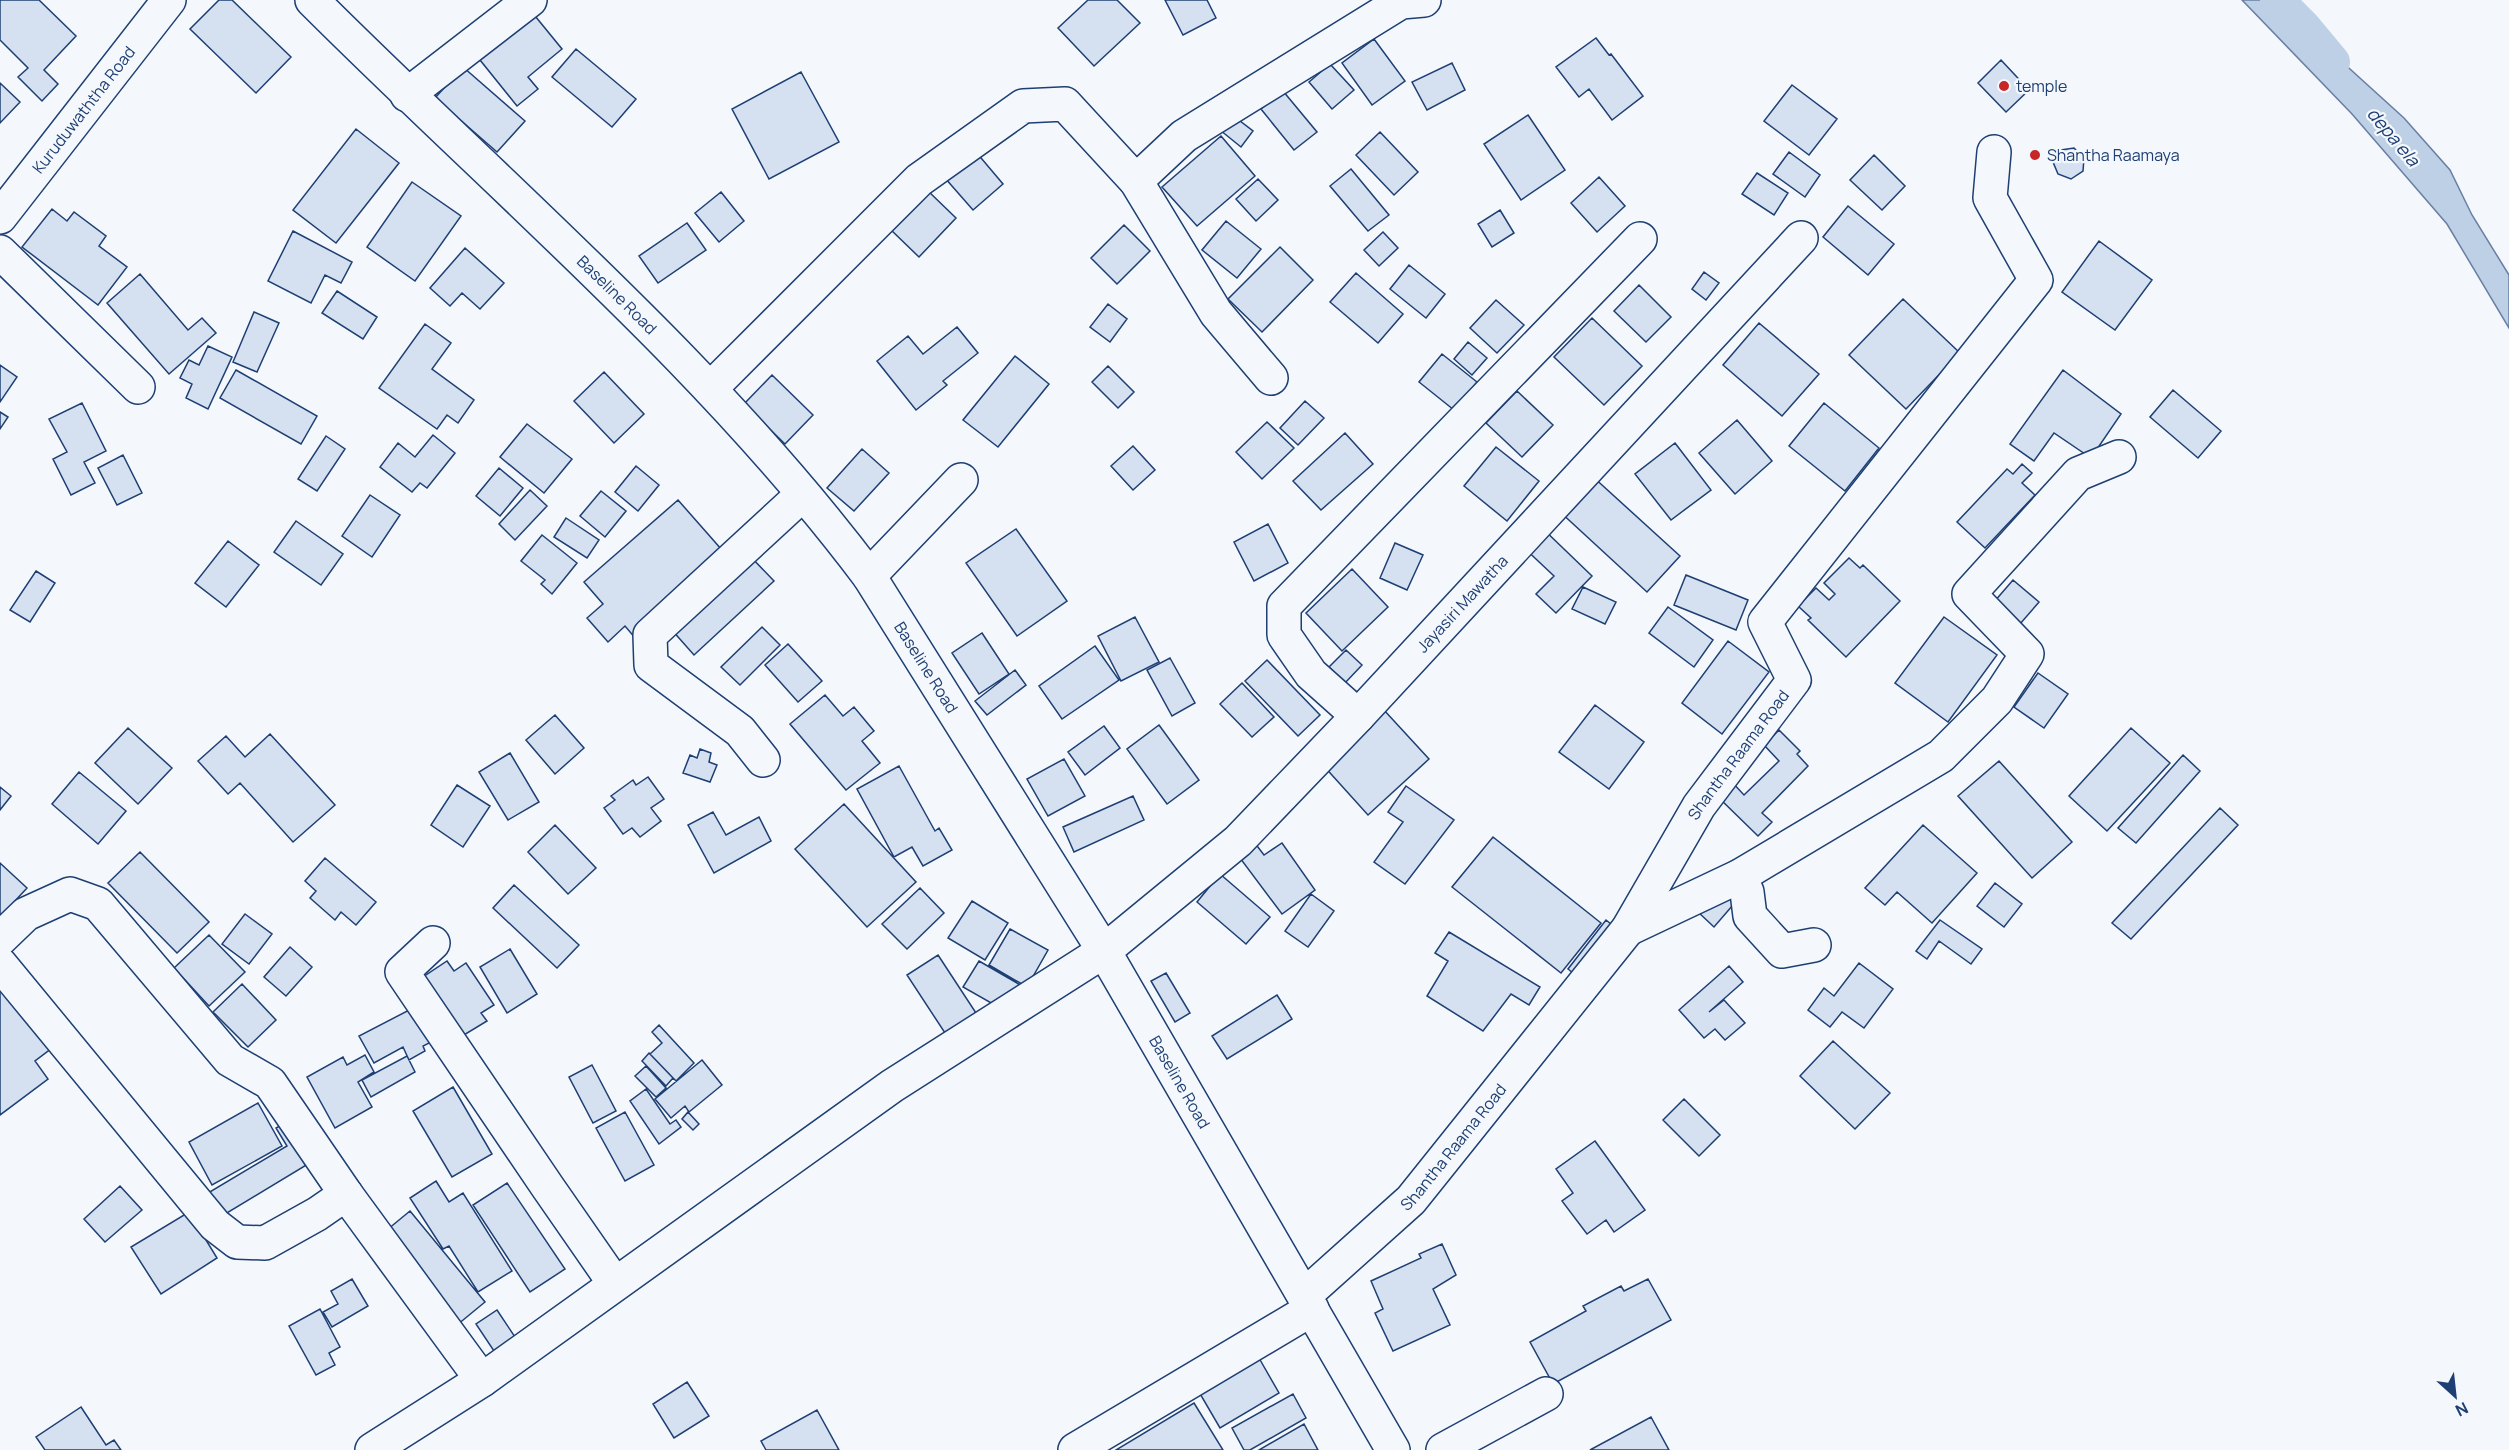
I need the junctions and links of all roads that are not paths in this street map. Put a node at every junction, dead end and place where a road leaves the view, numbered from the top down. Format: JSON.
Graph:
{"nodes":[{"id":1,"x":169,"y":0,"type":"edge"},
{"id":2,"x":312,"y":0,"type":"edge"},
{"id":3,"x":530,"y":0,"type":"edge"},
{"id":4,"x":1424,"y":0,"type":"edge"},
{"id":5,"x":407,"y":95,"type":"junction"},
{"id":6,"x":1994,"y":152,"type":"dead end"},
{"id":7,"x":1136,"y":181,"type":"junction"},
{"id":8,"x":0,"y":218,"type":"edge"},
{"id":9,"x":1801,"y":238,"type":"dead end"},
{"id":10,"x":1640,"y":239,"type":"dead end"},
{"id":11,"x":0,"y":252,"type":"edge"},
{"id":12,"x":1271,"y":378,"type":"dead end"},
{"id":13,"x":138,"y":387,"type":"dead end"},
{"id":14,"x":710,"y":389,"type":"junction"},
{"id":15,"x":2119,"y":457,"type":"dead end"},
{"id":16,"x":961,"y":480,"type":"dead end"},
{"id":17,"x":803,"y":494,"type":"junction"},
{"id":18,"x":869,"y":576,"type":"junction"},
{"id":19,"x":1358,"y":716,"type":"junction"},
{"id":20,"x":763,"y":760,"type":"dead end"},
{"id":21,"x":1740,"y":876,"type":"junction"},
{"id":22,"x":1628,"y":929,"type":"junction"},
{"id":23,"x":0,"y":939,"type":"edge"},
{"id":24,"x":433,"y":943,"type":"dead end"},
{"id":25,"x":1814,"y":945,"type":"dead end"},
{"id":26,"x":1104,"y":951,"type":"junction"},
{"id":27,"x":0,"y":964,"type":"edge"},
{"id":28,"x":346,"y":1194,"type":"junction"},
{"id":29,"x":615,"y":1284,"type":"junction"},
{"id":30,"x":1309,"y":1302,"type":"junction"},
{"id":31,"x":482,"y":1380,"type":"junction"},
{"id":32,"x":1546,"y":1394,"type":"dead end"},
{"id":33,"x":372,"y":1450,"type":"edge"},
{"id":34,"x":1075,"y":1450,"type":"edge"},
{"id":35,"x":1393,"y":1450,"type":"edge"},
{"id":36,"x":1443,"y":1450,"type":"edge"}],
"edges":[{"from":1,"to":8,"type":"street","name":"Kuruduwaththa Road"},
{"from":2,"to":5,"type":"street","name":"Baseline Road"},
{"from":3,"to":5,"type":"street"},
{"from":4,"to":7,"type":"street"},
{"from":5,"to":14,"type":"street","name":"Baseline Road"},
{"from":6,"to":22,"type":"street","name":"Shantha Raama Road"},
{"from":7,"to":12,"type":"street"},
{"from":7,"to":14,"type":"street"},
{"from":9,"to":19,"type":"street","name":"Jayasiri Mawatha"},
{"from":10,"to":19,"type":"street"},
{"from":11,"to":13,"type":"street"},
{"from":14,"to":17,"type":"street","name":"Baseline Road"},
{"from":15,"to":21,"type":"street"},
{"from":16,"to":18,"type":"street"},
{"from":17,"to":18,"type":"street","name":"Baseline Road"},
{"from":17,"to":20,"type":"street"},
{"from":18,"to":26,"type":"street","name":"Baseline Road"},
{"from":19,"to":26,"type":"street","name":"Jayasiri Mawatha"},
{"from":21,"to":22,"type":"street"},
{"from":21,"to":25,"type":"street"},
{"from":22,"to":30,"type":"street","name":"Shantha Raama Road"},
{"from":23,"to":28,"type":"street"},
{"from":24,"to":29,"type":"street"},
{"from":26,"to":29,"type":"street","name":"Jayasiri Mawatha"},
{"from":26,"to":30,"type":"street","name":"Baseline Road"},
{"from":27,"to":28,"type":"street"},
{"from":28,"to":31,"type":"street"},
{"from":29,"to":31,"type":"street","name":"Jayasiri Mawatha"},
{"from":30,"to":34,"type":"street","name":"Shantha Raama Road"},
{"from":30,"to":35,"type":"street","name":"Baseline Road"},
{"from":31,"to":33,"type":"street","name":"Jayasiri Mawatha"},
{"from":32,"to":36,"type":"street"}]}
